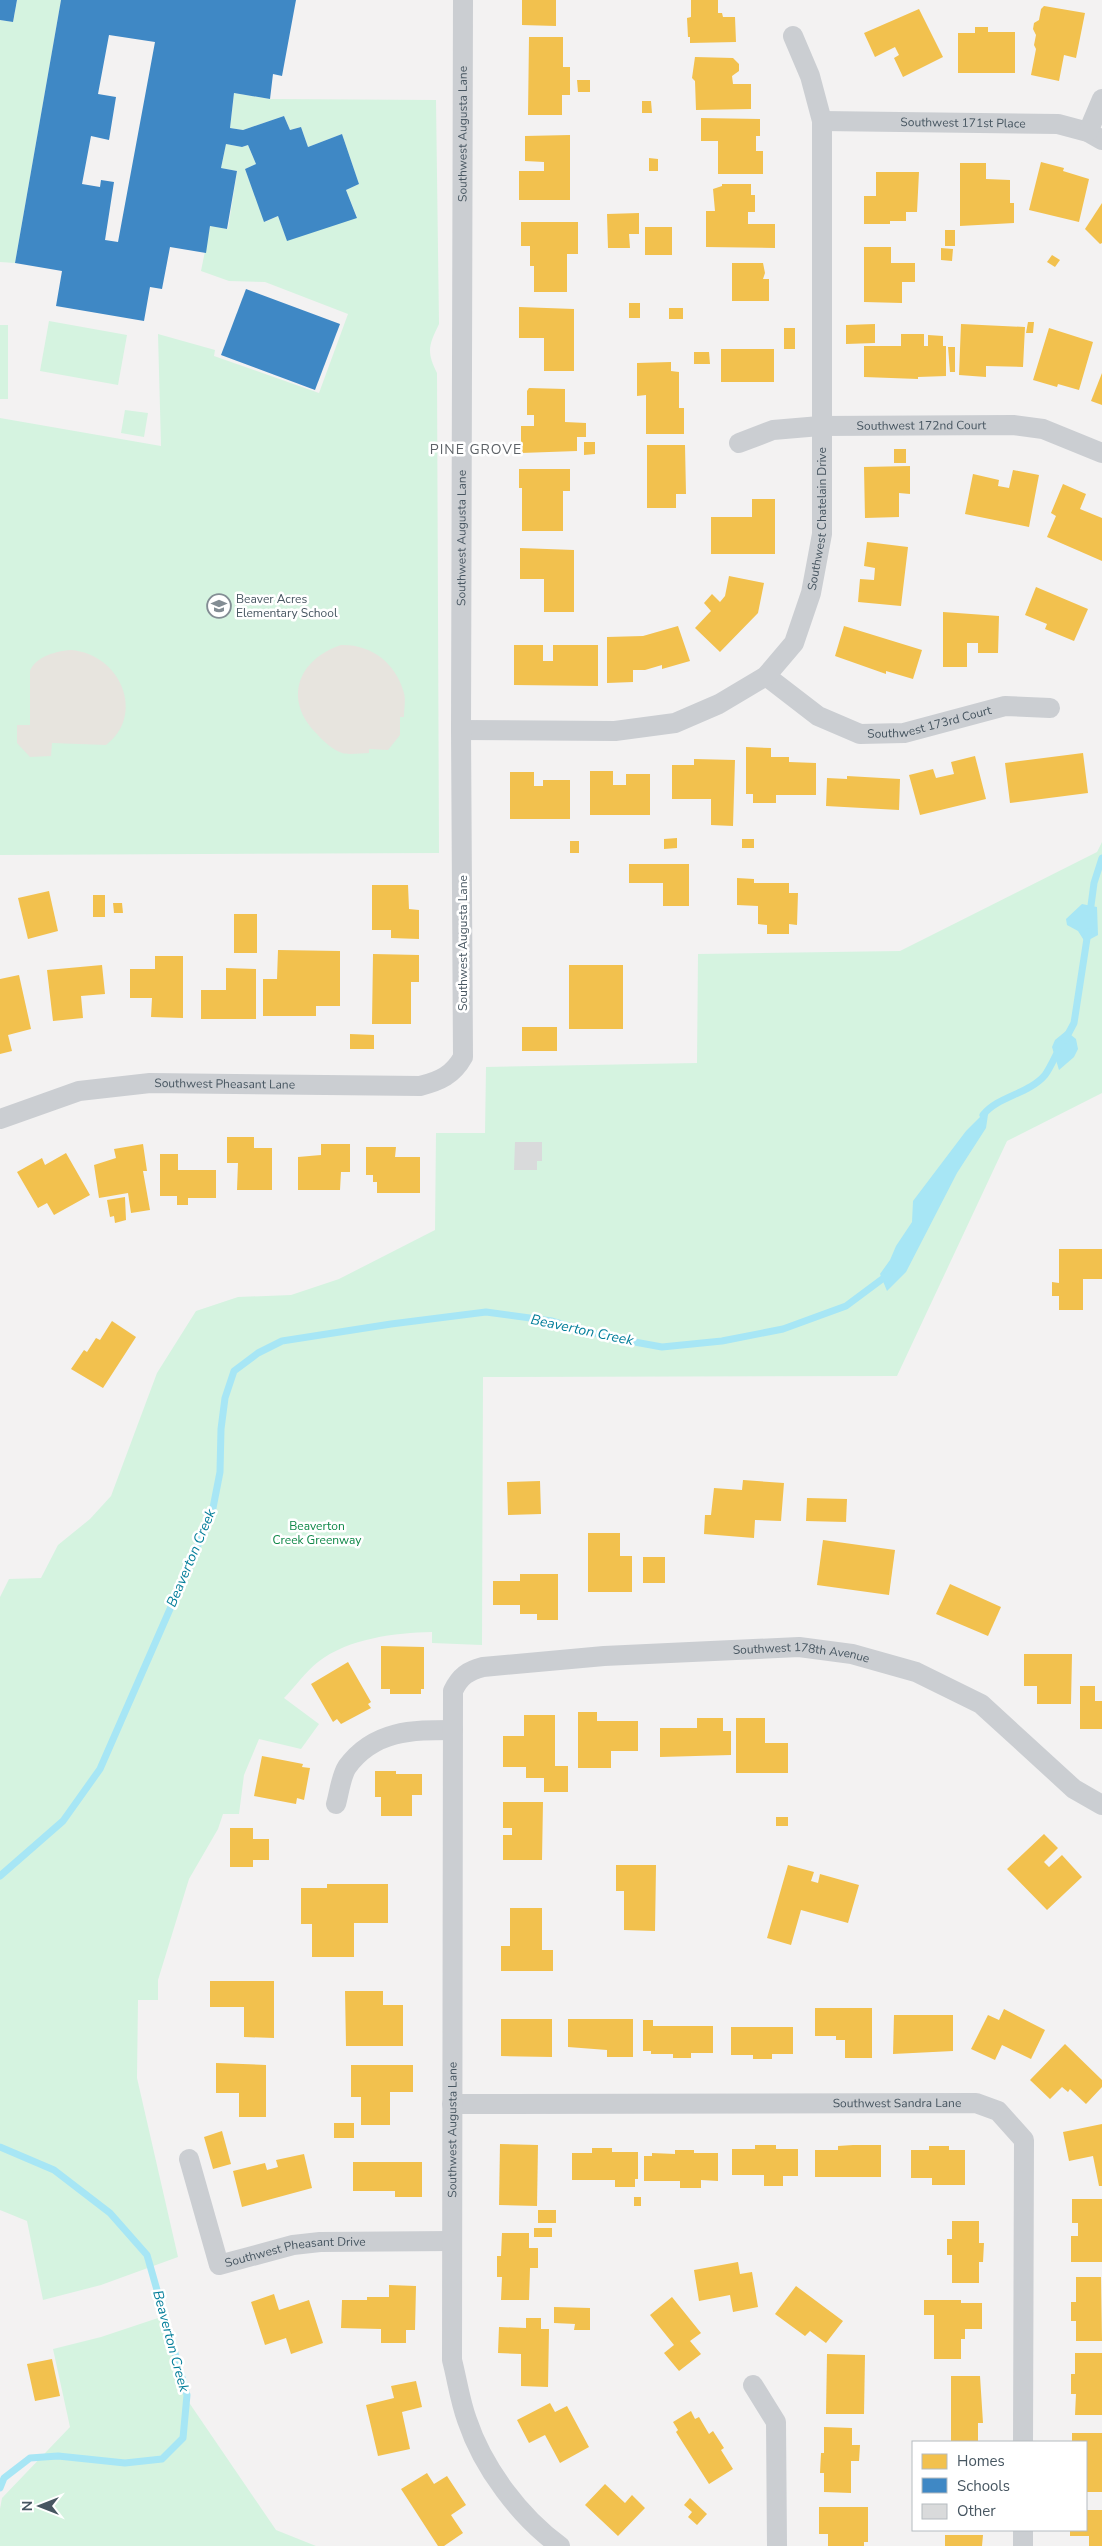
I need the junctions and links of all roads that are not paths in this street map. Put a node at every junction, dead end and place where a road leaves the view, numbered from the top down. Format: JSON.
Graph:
{"nodes":[{"id":1,"x":463,"y":0,"type":"edge"},
{"id":2,"x":793,"y":36,"type":"dead end"},
{"id":3,"x":1102,"y":99,"type":"edge"},
{"id":4,"x":822,"y":122,"type":"junction"},
{"id":5,"x":1095,"y":136,"type":"edge"},
{"id":6,"x":820,"y":426,"type":"junction"},
{"id":7,"x":739,"y":443,"type":"dead end"},
{"id":8,"x":1102,"y":453,"type":"edge"},
{"id":9,"x":766,"y":676,"type":"junction"},
{"id":10,"x":1050,"y":708,"type":"dead end"},
{"id":11,"x":461,"y":730,"type":"junction"},
{"id":12,"x":452,"y":1072,"type":"joint"},
{"id":13,"x":0,"y":1119,"type":"edge"},
{"id":14,"x":458,"y":1680,"type":"joint"},
{"id":15,"x":453,"y":1730,"type":"junction"},
{"id":16,"x":336,"y":1804,"type":"dead end"},
{"id":17,"x":1102,"y":1805,"type":"edge"},
{"id":18,"x":452,"y":2104,"type":"junction"},
{"id":19,"x":189,"y":2159,"type":"dead end"},
{"id":20,"x":452,"y":2241,"type":"junction"},
{"id":21,"x":753,"y":2385,"type":"dead end"},
{"id":22,"x":1023,"y":2441,"type":"edge"},
{"id":23,"x":1023,"y":2531,"type":"edge"},
{"id":24,"x":560,"y":2546,"type":"edge"},
{"id":25,"x":777,"y":2546,"type":"edge"},
{"id":26,"x":1023,"y":2546,"type":"edge"}],
"edges":[{"from":1,"to":11,"type":"street","name":"Southwest Augusta Lane"},
{"from":2,"to":4,"type":"street","name":"Southwest Chatelain Drive"},
{"from":3,"to":5,"type":"street"},
{"from":4,"to":5,"type":"street","name":"Southwest 171st Place"},
{"from":4,"to":6,"type":"street","name":"Southwest Chatelain Drive"},
{"from":6,"to":7,"type":"street","name":"Southwest 172nd Court"},
{"from":6,"to":8,"type":"street","name":"Southwest 172nd Court"},
{"from":6,"to":9,"type":"street","name":"Southwest Chatelain Drive"},
{"from":9,"to":10,"type":"street","name":"Southwest 173rd Court"},
{"from":9,"to":11,"type":"street","name":"Southwest Chatelain Drive"},
{"from":11,"to":12,"type":"street","name":"Southwest Augusta Lane"},
{"from":12,"to":13,"type":"street","name":"Southwest Pheasant Lane"},
{"from":14,"to":15,"type":"street","name":"Southwest Augusta Lane"},
{"from":14,"to":17,"type":"street","name":"Southwest 178th Avenue"},
{"from":15,"to":16,"type":"street"},
{"from":15,"to":18,"type":"street","name":"Southwest Augusta Lane"},
{"from":18,"to":20,"type":"street","name":"Southwest Augusta Lane"},
{"from":18,"to":22,"type":"street","name":"Southwest Sandra Lane"},
{"from":19,"to":20,"type":"street","name":"Southwest Pheasant Drive"},
{"from":20,"to":24,"type":"street","name":"Southwest Augusta Lane"},
{"from":21,"to":25,"type":"street"},
{"from":23,"to":26,"type":"street"}]}
